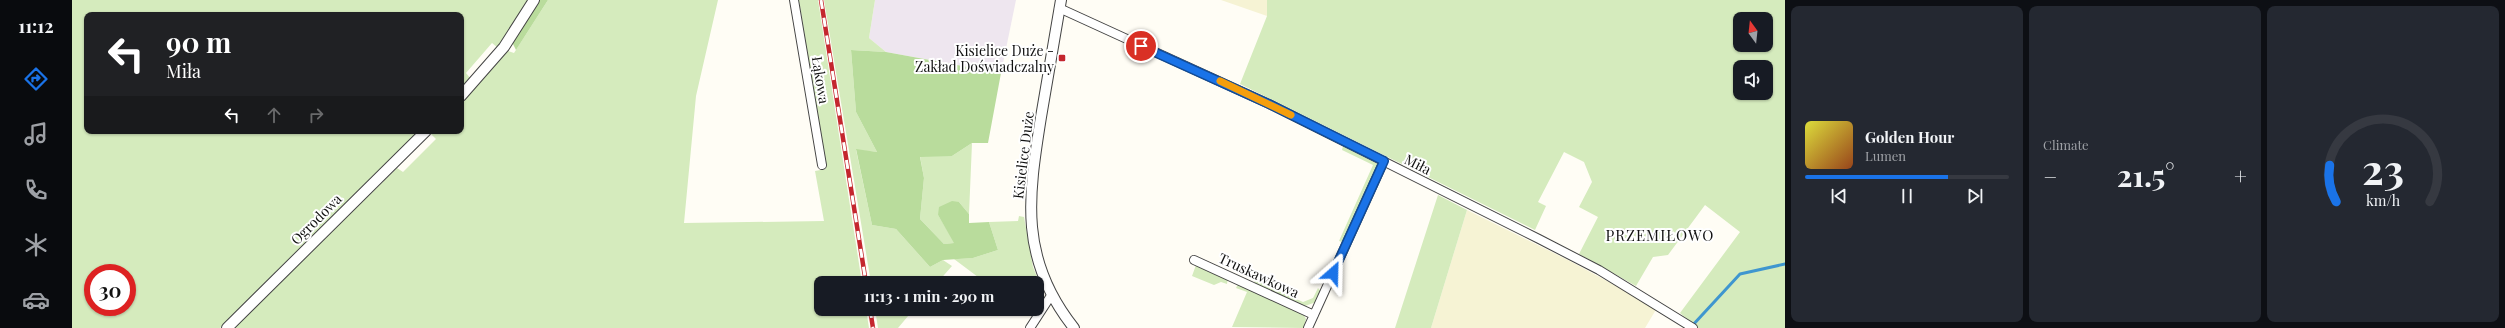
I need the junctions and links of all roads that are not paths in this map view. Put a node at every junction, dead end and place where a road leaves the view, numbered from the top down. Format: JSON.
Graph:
{"nodes":[{"id":1,"x":534,"y":0,"type":"edge"},
{"id":2,"x":794,"y":0,"type":"edge"},
{"id":3,"x":1060,"y":4,"type":"edge"},
{"id":4,"x":464,"y":93,"type":"edge"},
{"id":5,"x":423,"y":134,"type":"edge"},
{"id":6,"x":1384,"y":161,"type":"junction"},
{"id":7,"x":822,"y":165,"type":"dead end"},
{"id":8,"x":1194,"y":260,"type":"dead end"},
{"id":9,"x":1052,"y":294,"type":"junction"},
{"id":10,"x":1314,"y":315,"type":"junction"},
{"id":11,"x":227,"y":328,"type":"edge"},
{"id":12,"x":1030,"y":328,"type":"edge"},
{"id":13,"x":1074,"y":328,"type":"edge"},
{"id":14,"x":1308,"y":328,"type":"edge"},
{"id":15,"x":1693,"y":328,"type":"edge"}],
"edges":[{"from":1,"to":4,"type":"street"},
{"from":2,"to":7,"type":"street","name":"Łąkowa"},
{"from":3,"to":6,"type":"street","name":"Miła"},
{"from":3,"to":9,"type":"street","name":"Kisielice Duże"},
{"from":5,"to":11,"type":"street","name":"Ogrodowa"},
{"from":6,"to":10,"type":"street"},
{"from":6,"to":15,"type":"street","name":"Miła"},
{"from":8,"to":10,"type":"street","name":"Truskawkowa"},
{"from":9,"to":12,"type":"street"},
{"from":9,"to":13,"type":"street","name":"Kisielice Duże"},
{"from":10,"to":14,"type":"street"}]}
